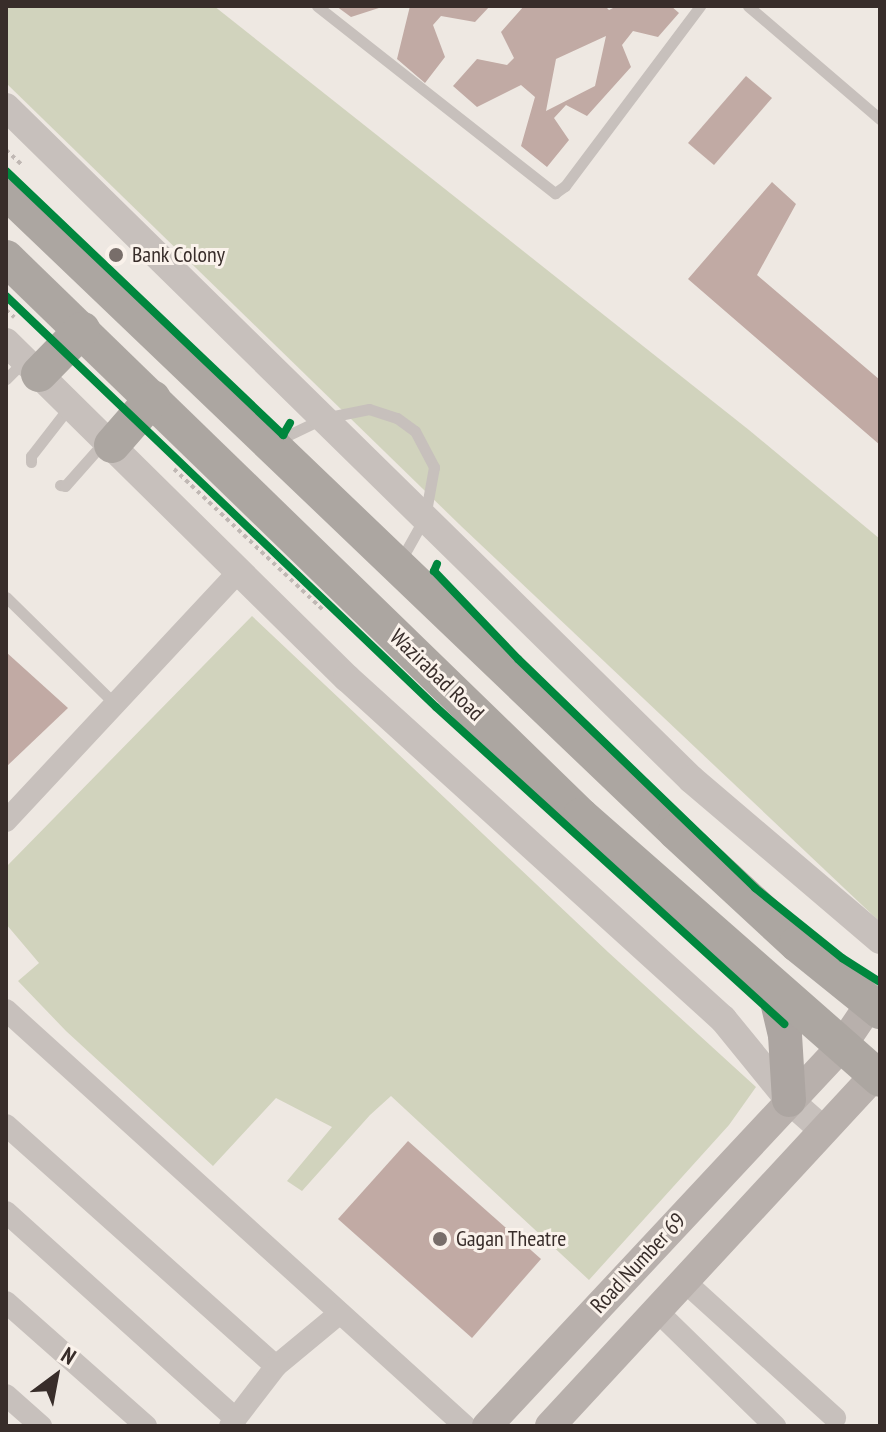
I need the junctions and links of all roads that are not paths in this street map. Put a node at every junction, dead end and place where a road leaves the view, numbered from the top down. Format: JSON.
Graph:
{"nodes":[{"id":1,"x":317,"y":6,"type":"edge"},
{"id":2,"x":700,"y":6,"type":"edge"},
{"id":3,"x":748,"y":6,"type":"edge"},
{"id":4,"x":6,"y":107,"type":"edge"},
{"id":5,"x":880,"y":119,"type":"edge"},
{"id":6,"x":6,"y":191,"type":"edge"},
{"id":7,"x":6,"y":258,"type":"edge"},
{"id":8,"x":82,"y":330,"type":"junction"},
{"id":9,"x":19,"y":364,"type":"edge"},
{"id":10,"x":153,"y":398,"type":"junction"},
{"id":11,"x":71,"y":405,"type":"junction"},
{"id":12,"x":324,"y":418,"type":"junction"},
{"id":13,"x":109,"y":442,"type":"junction"},
{"id":14,"x":269,"y":444,"type":"junction"},
{"id":15,"x":31,"y":462,"type":"dead end"},
{"id":16,"x":60,"y":485,"type":"dead end"},
{"id":17,"x":425,"y":517,"type":"junction"},
{"id":18,"x":397,"y":567,"type":"junction"},
{"id":19,"x":240,"y":570,"type":"junction"},
{"id":20,"x":6,"y":597,"type":"edge"},
{"id":21,"x":117,"y":706,"type":"junction"},
{"id":22,"x":6,"y":821,"type":"edge"},
{"id":23,"x":880,"y":940,"type":"edge"},
{"id":24,"x":774,"y":989,"type":"junction"},
{"id":25,"x":875,"y":1007,"type":"edge"},
{"id":26,"x":6,"y":1010,"type":"edge"},
{"id":27,"x":841,"y":1047,"type":"junction"},
{"id":28,"x":879,"y":1075,"type":"edge"},
{"id":29,"x":789,"y":1100,"type":"junction"},
{"id":30,"x":6,"y":1125,"type":"edge"},
{"id":31,"x":823,"y":1130,"type":"junction"},
{"id":32,"x":6,"y":1212,"type":"edge"},
{"id":33,"x":684,"y":1281,"type":"junction"},
{"id":34,"x":6,"y":1302,"type":"edge"},
{"id":35,"x":655,"y":1309,"type":"junction"},
{"id":36,"x":340,"y":1313,"type":"junction"},
{"id":37,"x":276,"y":1366,"type":"junction"},
{"id":38,"x":6,"y":1395,"type":"edge"},
{"id":39,"x":835,"y":1418,"type":"dead end"},
{"id":40,"x":233,"y":1423,"type":"edge"},
{"id":41,"x":41,"y":1426,"type":"edge"},
{"id":42,"x":146,"y":1426,"type":"edge"},
{"id":43,"x":465,"y":1426,"type":"edge"},
{"id":44,"x":487,"y":1426,"type":"edge"},
{"id":45,"x":550,"y":1426,"type":"edge"},
{"id":46,"x":775,"y":1426,"type":"edge"}],
"edges":[{"from":1,"to":2,"type":"lane"},
{"from":3,"to":5,"type":"lane"},
{"from":4,"to":12,"type":"street"},
{"from":6,"to":14,"type":"highway"},
{"from":7,"to":8,"type":"highway","name":"Wazirabad Road"},
{"from":8,"to":9,"type":"highway"},
{"from":8,"to":10,"type":"highway","name":"Wazirabad Road"},
{"from":9,"to":11,"type":"street"},
{"from":10,"to":13,"type":"highway"},
{"from":10,"to":24,"type":"highway","name":"Wazirabad Road"},
{"from":11,"to":13,"type":"street"},
{"from":11,"to":15,"type":"lane"},
{"from":12,"to":14,"type":"lane"},
{"from":12,"to":17,"type":"street"},
{"from":12,"to":17,"type":"lane"},
{"from":13,"to":16,"type":"lane"},
{"from":13,"to":19,"type":"street"},
{"from":14,"to":18,"type":"highway"},
{"from":17,"to":18,"type":"lane"},
{"from":17,"to":23,"type":"street"},
{"from":18,"to":25,"type":"highway"},
{"from":19,"to":21,"type":"street"},
{"from":19,"to":29,"type":"street"},
{"from":20,"to":21,"type":"lane"},
{"from":21,"to":22,"type":"street"},
{"from":24,"to":27,"type":"highway","name":"Wazirabad Road"},
{"from":24,"to":29,"type":"main road"},
{"from":25,"to":27,"type":"main road","name":"Road Number 69"},
{"from":26,"to":36,"type":"street"},
{"from":27,"to":28,"type":"highway","name":"Wazirabad Road"},
{"from":27,"to":29,"type":"main road","name":"Road Number 69"},
{"from":28,"to":31,"type":"main road","name":"Road Number 69"},
{"from":29,"to":31,"type":"street"},
{"from":29,"to":44,"type":"main road","name":"Road Number 69"},
{"from":30,"to":37,"type":"street"},
{"from":31,"to":33,"type":"main road","name":"Road Number 69"},
{"from":32,"to":40,"type":"street"},
{"from":33,"to":35,"type":"main road","name":"Road Number 69"},
{"from":33,"to":39,"type":"street"},
{"from":34,"to":42,"type":"street"},
{"from":35,"to":45,"type":"main road","name":"Road Number 69"},
{"from":35,"to":46,"type":"street"},
{"from":36,"to":37,"type":"street"},
{"from":36,"to":43,"type":"street"},
{"from":37,"to":40,"type":"street"},
{"from":38,"to":41,"type":"street"}]}
